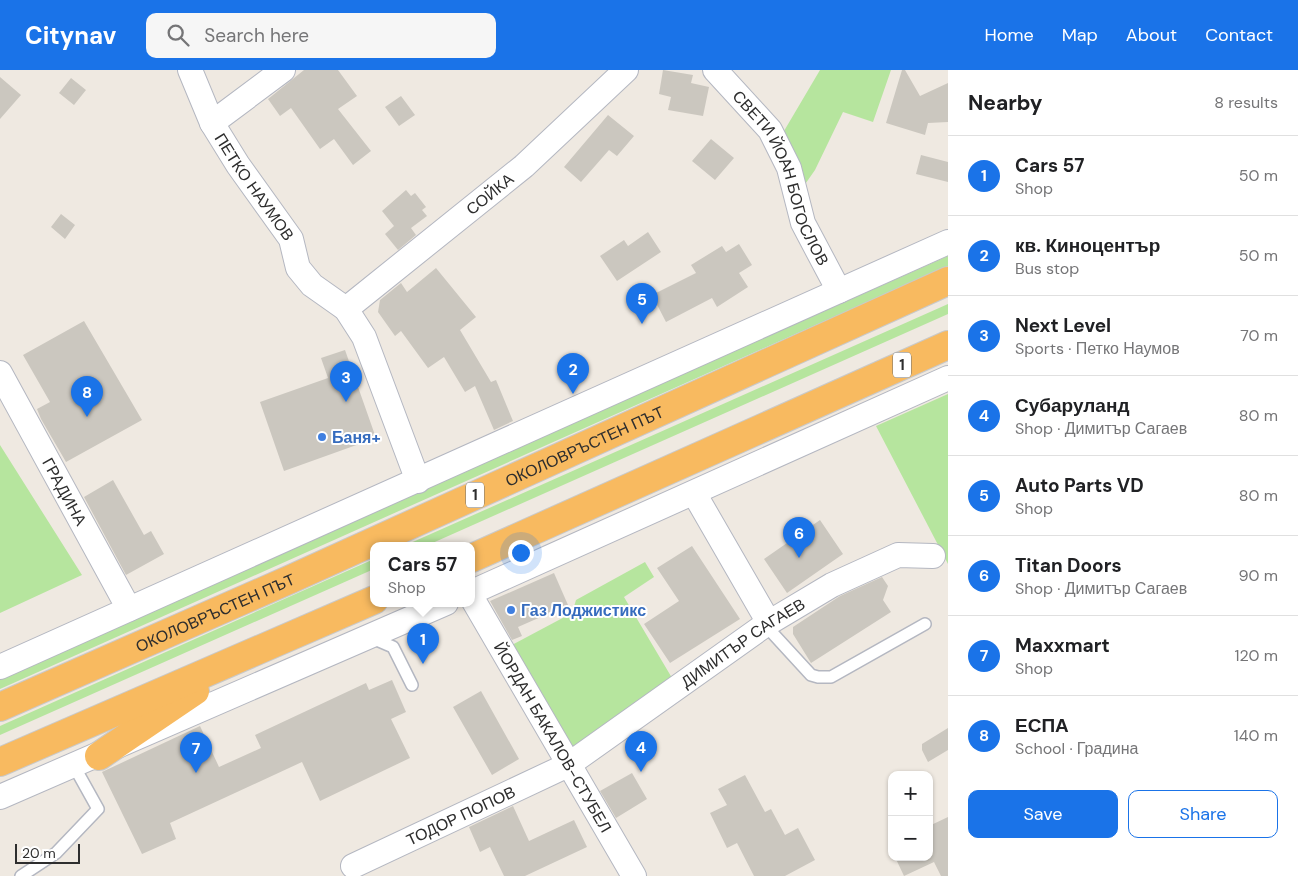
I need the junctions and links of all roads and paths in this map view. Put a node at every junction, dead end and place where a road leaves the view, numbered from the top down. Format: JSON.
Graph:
{"nodes":[{"id":1,"x":190,"y":70,"type":"edge"},
{"id":2,"x":283,"y":70,"type":"edge"},
{"id":3,"x":626,"y":70,"type":"edge"},
{"id":4,"x":715,"y":70,"type":"edge"},
{"id":5,"x":212,"y":122,"type":"junction"},
{"id":6,"x":948,"y":242,"type":"edge"},
{"id":7,"x":948,"y":281,"type":"edge"},
{"id":8,"x":838,"y":291,"type":"junction"},
{"id":9,"x":346,"y":309,"type":"junction"},
{"id":10,"x":948,"y":345,"type":"edge"},
{"id":11,"x":948,"y":366,"type":"edge"},
{"id":12,"x":0,"y":373,"type":"edge"},
{"id":13,"x":948,"y":378,"type":"edge"},
{"id":14,"x":856,"y":385,"type":"junction"},
{"id":15,"x":418,"y":481,"type":"junction"},
{"id":16,"x":694,"y":493,"type":"junction"},
{"id":17,"x":373,"y":542,"type":"edge"},
{"id":18,"x":370,"y":543,"type":"edge"},
{"id":19,"x":933,"y":556,"type":"dead end"},
{"id":20,"x":475,"y":557,"type":"edge"},
{"id":21,"x":475,"y":591,"type":"edge"},
{"id":22,"x":370,"y":602,"type":"edge"},
{"id":23,"x":475,"y":603,"type":"edge"},
{"id":24,"x":437,"y":607,"type":"edge"},
{"id":25,"x":129,"y":609,"type":"junction"},
{"id":26,"x":925,"y":624,"type":"dead end"},
{"id":27,"x":765,"y":625,"type":"junction"},
{"id":28,"x":368,"y":637,"type":"junction"},
{"id":29,"x":253,"y":652,"type":"junction"},
{"id":30,"x":0,"y":667,"type":"edge"},
{"id":31,"x":412,"y":684,"type":"dead end"},
{"id":32,"x":0,"y":707,"type":"edge"},
{"id":33,"x":99,"y":756,"type":"junction"},
{"id":34,"x":0,"y":762,"type":"edge"},
{"id":35,"x":568,"y":765,"type":"junction"},
{"id":36,"x":74,"y":766,"type":"junction"},
{"id":37,"x":0,"y":798,"type":"edge"},
{"id":38,"x":353,"y":866,"type":"dead end"},
{"id":39,"x":21,"y":876,"type":"edge"},
{"id":40,"x":634,"y":876,"type":"edge"}],
"edges":[{"from":1,"to":5,"type":"street","name":"ПЕТКО НАУМОВ"},
{"from":2,"to":5,"type":"street"},
{"from":3,"to":9,"type":"street","name":"СОЙКА"},
{"from":4,"to":8,"type":"street","name":"СВЕТИ ЙОАН БОГОСЛОВ"},
{"from":5,"to":9,"type":"street","name":"ПЕТКО НАУМОВ"},
{"from":6,"to":8,"type":"street"},
{"from":7,"to":17,"type":"highway","name":"ОКОЛОВРЪСТЕН ПЪТ","number":"1"},
{"from":8,"to":15,"type":"street"},
{"from":9,"to":15,"type":"street","name":"ПЕТКО НАУМОВ"},
{"from":10,"to":14,"type":"highway","number":"1"},
{"from":11,"to":14,"type":"highway"},
{"from":12,"to":25,"type":"street","name":"ГРАДИНА"},
{"from":13,"to":16,"type":"street"},
{"from":14,"to":20,"type":"highway","number":"1"},
{"from":15,"to":25,"type":"street"},
{"from":16,"to":21,"type":"street"},
{"from":16,"to":27,"type":"street"},
{"from":18,"to":32,"type":"highway","name":"ОКОЛОВРЪСТЕН ПЪТ","number":"1"},
{"from":19,"to":27,"type":"street","name":"ДИМИТЪР САГАЕВ"},
{"from":22,"to":29,"type":"highway"},
{"from":23,"to":35,"type":"street","name":"ЙОРДАН БАКАЛОВ-СТУБЕЛ"},
{"from":24,"to":28,"type":"street"},
{"from":25,"to":30,"type":"street"},
{"from":26,"to":27,"type":"lane"},
{"from":27,"to":35,"type":"street","name":"ДИМИТЪР САГАЕВ"},
{"from":28,"to":31,"type":"lane"},
{"from":28,"to":33,"type":"street"},
{"from":29,"to":33,"type":"highway"},
{"from":29,"to":34,"type":"highway"},
{"from":33,"to":36,"type":"street"},
{"from":35,"to":38,"type":"street","name":"ТОДОР ПОПОВ"},
{"from":35,"to":40,"type":"street","name":"ЙОРДАН БАКАЛОВ-СТУБЕЛ"},
{"from":36,"to":37,"type":"street"},
{"from":36,"to":39,"type":"lane"}]}
